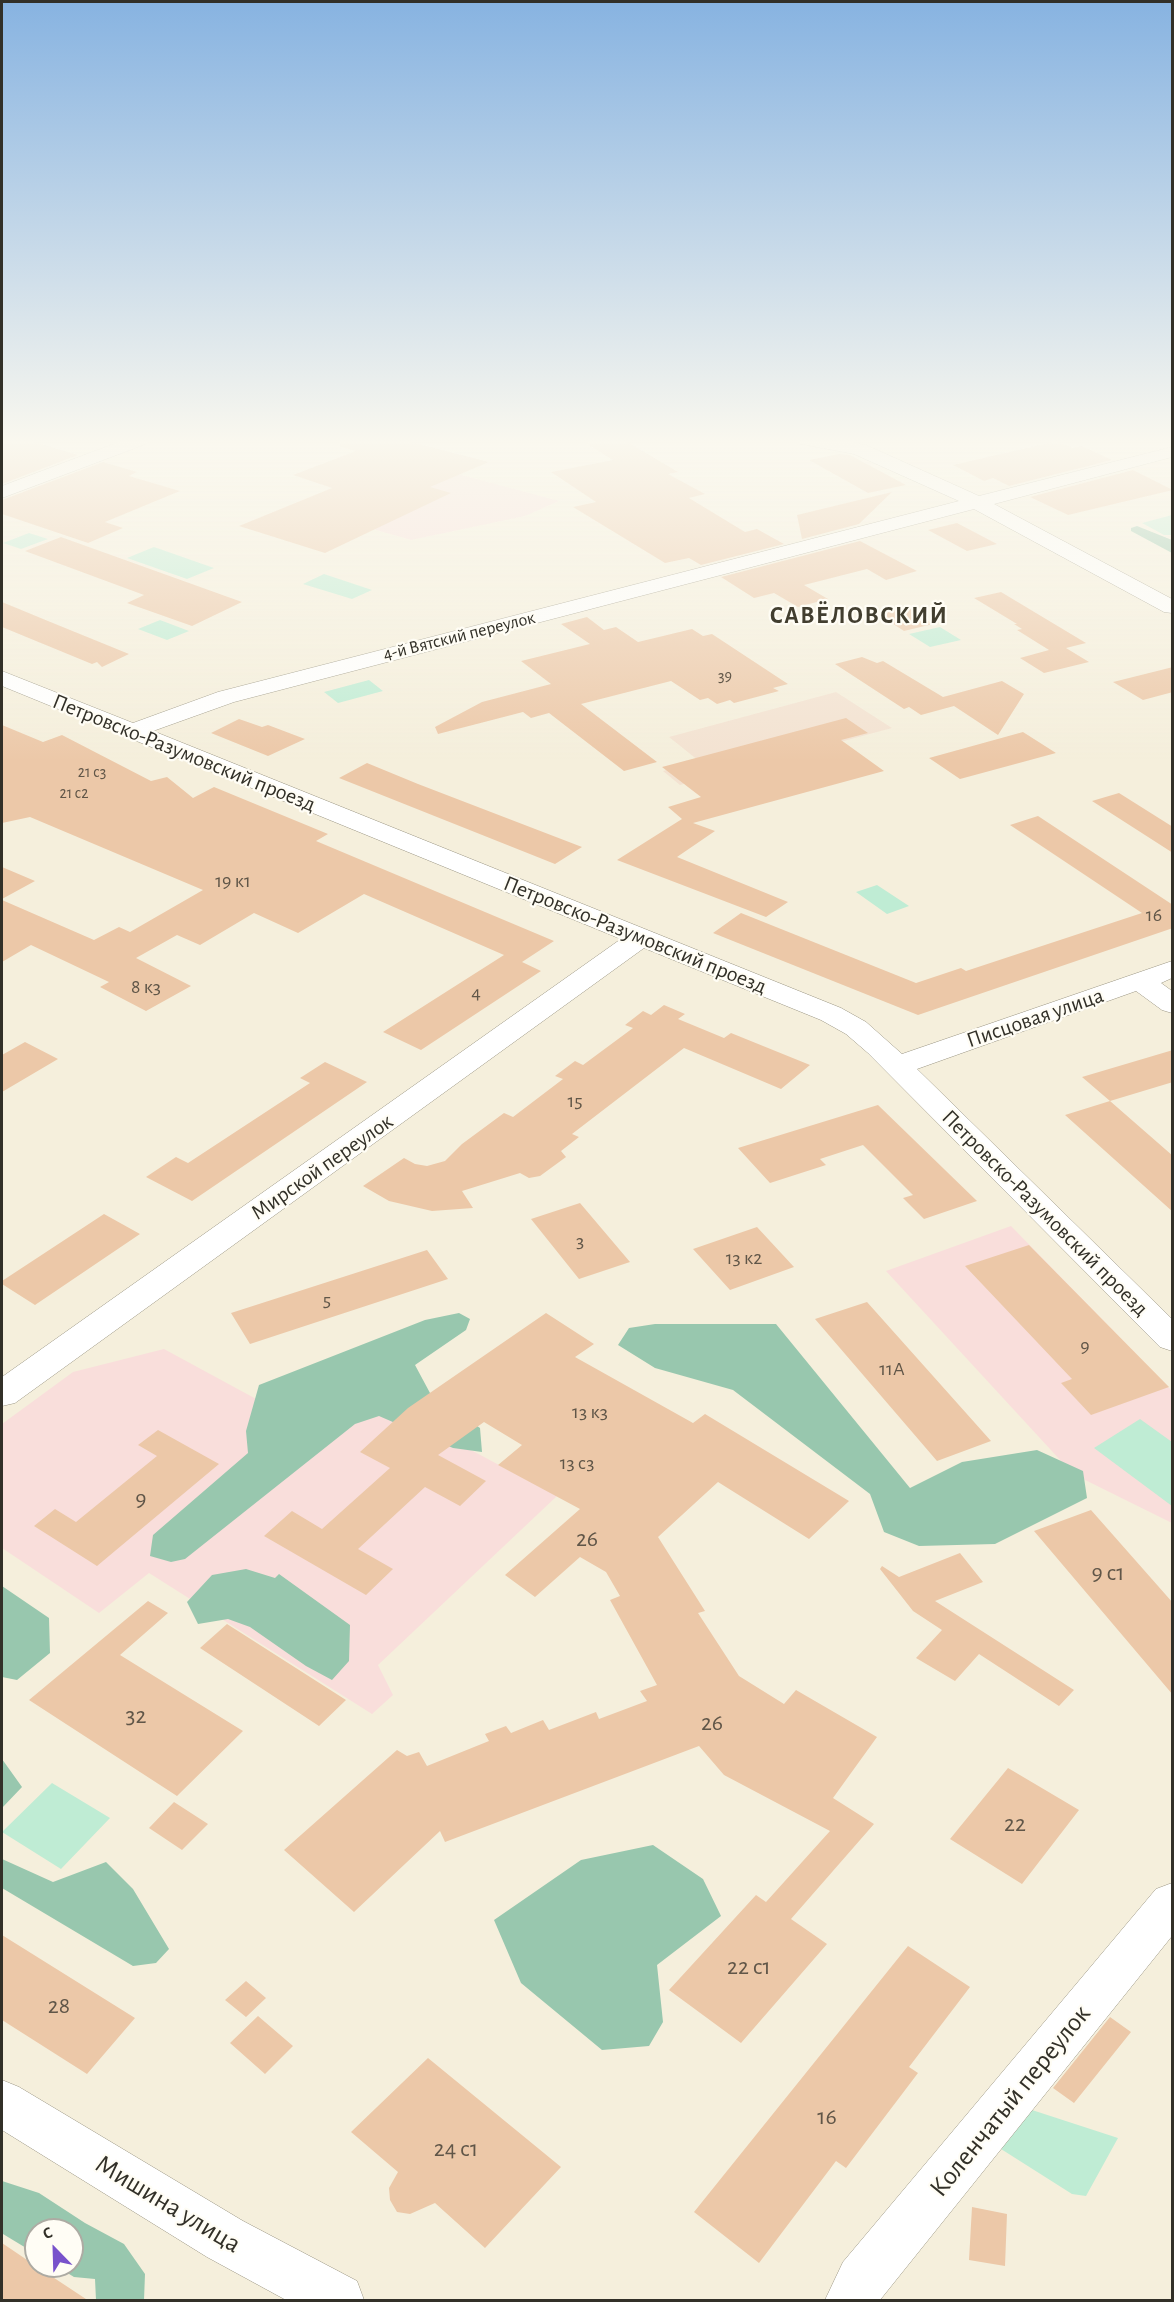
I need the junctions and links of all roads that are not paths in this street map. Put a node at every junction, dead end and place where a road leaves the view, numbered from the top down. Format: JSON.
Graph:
{"nodes":[{"id":1,"x":805,"y":547,"type":"edge"},
{"id":2,"x":1061,"y":547,"type":"edge"},
{"id":3,"x":1173,"y":607,"type":"edge"},
{"id":4,"x":2,"y":678,"type":"edge"},
{"id":5,"x":132,"y":732,"type":"junction"},
{"id":6,"x":641,"y":937,"type":"junction"},
{"id":7,"x":1173,"y":969,"type":"edge"},
{"id":8,"x":1140,"y":981,"type":"junction"},
{"id":9,"x":1173,"y":1004,"type":"edge"},
{"id":10,"x":897,"y":1066,"type":"junction"},
{"id":11,"x":1173,"y":1339,"type":"edge"},
{"id":12,"x":2,"y":1394,"type":"edge"},
{"id":13,"x":1173,"y":1903,"type":"edge"},
{"id":14,"x":2,"y":2103,"type":"edge"},
{"id":15,"x":338,"y":2301,"type":"edge"},
{"id":16,"x":851,"y":2301,"type":"edge"}],
"edges":[{"from":1,"to":5,"type":"street","name":"4-й Вятский переулок"},
{"from":2,"to":3,"type":"street"},
{"from":4,"to":5,"type":"street","name":"Петровско-Разумовский проезд"},
{"from":5,"to":6,"type":"street","name":"Петровско-Разумовский проезд"},
{"from":6,"to":10,"type":"street","name":"Петровско-Разумовский проезд"},
{"from":6,"to":12,"type":"street","name":"Мирской переулок"},
{"from":7,"to":8,"type":"street","name":"Писцовая улица"},
{"from":8,"to":9,"type":"street"},
{"from":8,"to":10,"type":"street","name":"Писцовая улица"},
{"from":10,"to":11,"type":"street","name":"Петровско-Разумовский проезд"},
{"from":13,"to":16,"type":"street","name":"Коленчатый переулок"},
{"from":14,"to":15,"type":"street","name":"Мишина улица"}]}
